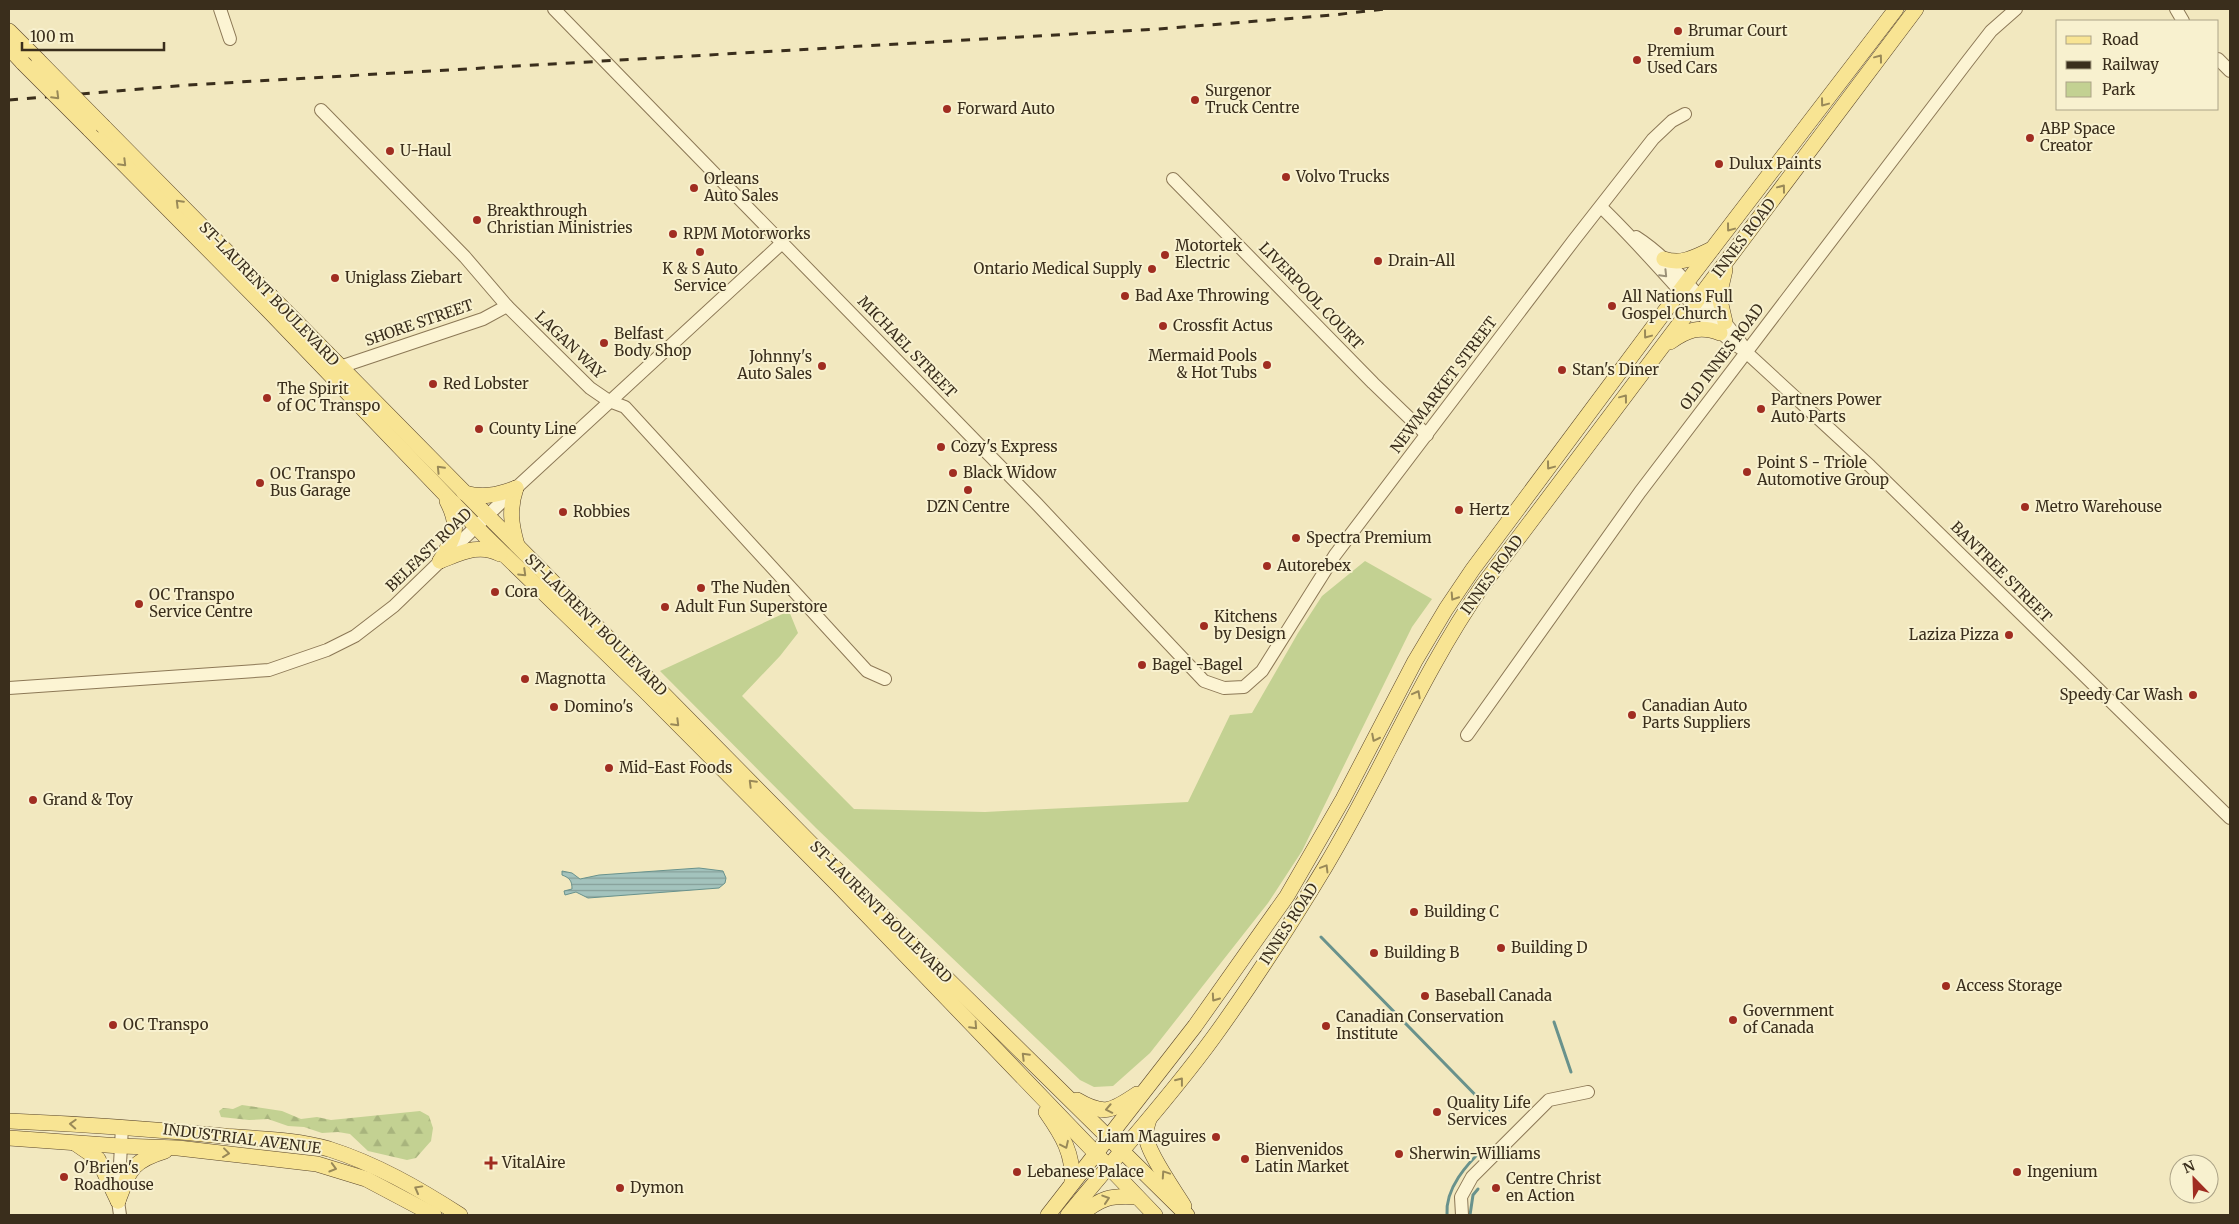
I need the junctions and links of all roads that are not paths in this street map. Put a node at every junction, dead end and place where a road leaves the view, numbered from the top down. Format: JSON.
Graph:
{"nodes":[{"id":1,"x":220,"y":9,"type":"edge"},
{"id":2,"x":554,"y":9,"type":"edge"},
{"id":3,"x":1896,"y":9,"type":"edge"},
{"id":4,"x":1916,"y":9,"type":"edge"},
{"id":5,"x":2016,"y":9,"type":"edge"},
{"id":6,"x":9,"y":30,"type":"edge"},
{"id":7,"x":230,"y":39,"type":"dead end"},
{"id":8,"x":9,"y":48,"type":"edge"},
{"id":9,"x":2219,"y":60,"type":"edge"},
{"id":10,"x":2230,"y":71,"type":"edge"},
{"id":11,"x":321,"y":110,"type":"dead end"},
{"id":12,"x":1685,"y":114,"type":"dead end"},
{"id":13,"x":96,"y":128,"type":"junction"},
{"id":14,"x":1173,"y":178,"type":"dead end"},
{"id":15,"x":1601,"y":207,"type":"junction"},
{"id":16,"x":1626,"y":231,"type":"junction"},
{"id":17,"x":782,"y":243,"type":"junction"},
{"id":18,"x":1716,"y":247,"type":"junction"},
{"id":19,"x":1730,"y":257,"type":"junction"},
{"id":20,"x":1664,"y":259,"type":"junction"},
{"id":21,"x":1684,"y":287,"type":"junction"},
{"id":22,"x":1697,"y":302,"type":"junction"},
{"id":23,"x":507,"y":306,"type":"junction"},
{"id":24,"x":1723,"y":327,"type":"junction"},
{"id":25,"x":1660,"y":349,"type":"junction"},
{"id":26,"x":1746,"y":352,"type":"junction"},
{"id":27,"x":340,"y":367,"type":"junction"},
{"id":28,"x":609,"y":401,"type":"junction"},
{"id":29,"x":1427,"y":435,"type":"junction"},
{"id":30,"x":516,"y":488,"type":"junction"},
{"id":31,"x":442,"y":491,"type":"junction"},
{"id":32,"x":463,"y":492,"type":"junction"},
{"id":33,"x":488,"y":515,"type":"junction"},
{"id":34,"x":476,"y":526,"type":"junction"},
{"id":35,"x":518,"y":546,"type":"junction"},
{"id":36,"x":505,"y":556,"type":"junction"},
{"id":37,"x":440,"y":561,"type":"junction"},
{"id":38,"x":885,"y":679,"type":"dead end"},
{"id":39,"x":1244,"y":687,"type":"joint"},
{"id":40,"x":9,"y":688,"type":"edge"},
{"id":41,"x":1467,"y":735,"type":"dead end"},
{"id":42,"x":2230,"y":818,"type":"edge"},
{"id":43,"x":779,"y":819,"type":"junction"},
{"id":44,"x":845,"y":885,"type":"junction"},
{"id":45,"x":1020,"y":1075,"type":"junction"},
{"id":46,"x":1151,"y":1085,"type":"junction"},
{"id":47,"x":1060,"y":1090,"type":"junction"},
{"id":48,"x":1588,"y":1092,"type":"dead end"},
{"id":49,"x":1150,"y":1119,"type":"junction"},
{"id":50,"x":9,"y":1121,"type":"edge"},
{"id":51,"x":122,"y":1127,"type":"junction"},
{"id":52,"x":1108,"y":1137,"type":"junction"},
{"id":53,"x":9,"y":1138,"type":"edge"},
{"id":54,"x":74,"y":1143,"type":"junction"},
{"id":55,"x":120,"y":1146,"type":"junction"},
{"id":56,"x":178,"y":1148,"type":"junction"},
{"id":57,"x":1122,"y":1151,"type":"junction"},
{"id":58,"x":1096,"y":1152,"type":"junction"},
{"id":59,"x":1109,"y":1166,"type":"junction"},
{"id":60,"x":1072,"y":1183,"type":"junction"},
{"id":61,"x":1137,"y":1197,"type":"junction"},
{"id":62,"x":119,"y":1208,"type":"edge"},
{"id":63,"x":434,"y":1215,"type":"edge"},
{"id":64,"x":460,"y":1215,"type":"edge"},
{"id":65,"x":1048,"y":1215,"type":"edge"},
{"id":66,"x":1068,"y":1215,"type":"edge"},
{"id":67,"x":1080,"y":1215,"type":"edge"},
{"id":68,"x":1155,"y":1215,"type":"edge"},
{"id":69,"x":1188,"y":1215,"type":"edge"},
{"id":70,"x":1462,"y":1215,"type":"edge"}],
"edges":[{"from":1,"to":7,"type":"street"},
{"from":2,"to":17,"type":"street","name":"MICHAEL STREET"},
{"from":3,"to":18,"type":"main road","name":"INNES ROAD","one_way":true},
{"from":19,"to":4,"type":"main road","name":"INNES ROAD","one_way":true},
{"from":5,"to":26,"type":"street","name":"OLD INNES ROAD"},
{"from":6,"to":13,"type":"main road","name":"ST-LAURENT BOULEVARD","bridge":true},
{"from":8,"to":13,"type":"main road","name":"ST-LAURENT BOULEVARD","one_way":true,"bridge":true},
{"from":9,"to":10,"type":"street"},
{"from":11,"to":23,"type":"street","name":"LAGAN WAY"},
{"from":12,"to":15,"type":"street","name":"NEWMARKET STREET"},
{"from":27,"to":13,"type":"main road","name":"ST-LAURENT BOULEVARD","one_way":true},
{"from":13,"to":31,"type":"main road","name":"ST-LAURENT BOULEVARD","one_way":true},
{"from":14,"to":29,"type":"street","name":"LIVERPOOL COURT"},
{"from":15,"to":16,"type":"street","name":"BANTREE STREET"},
{"from":15,"to":29,"type":"street","name":"NEWMARKET STREET"},
{"from":16,"to":20,"type":"street","name":"BANTREE STREET"},
{"from":16,"to":21,"type":"street","name":"BANTREE STREET","one_way":true},
{"from":17,"to":28,"type":"street","name":"BELFAST ROAD"},
{"from":17,"to":39,"type":"street","name":"MICHAEL STREET"},
{"from":18,"to":20,"type":"main road"},
{"from":18,"to":21,"type":"main road","name":"INNES ROAD"},
{"from":19,"to":22,"type":"main road","name":"INNES ROAD"},
{"from":19,"to":24,"type":"main road"},
{"from":20,"to":21,"type":"street","name":"BANTREE STREET"},
{"from":21,"to":22,"type":"street","name":"BANTREE STREET"},
{"from":21,"to":46,"type":"main road","name":"INNES ROAD","one_way":true},
{"from":22,"to":24,"type":"street","name":"BANTREE STREET"},
{"from":22,"to":25,"type":"main road","name":"INNES ROAD"},
{"from":23,"to":27,"type":"street","name":"SHORE STREET"},
{"from":23,"to":28,"type":"street","name":"LAGAN WAY"},
{"from":24,"to":25,"type":"main road"},
{"from":24,"to":26,"type":"street","name":"BANTREE STREET"},
{"from":49,"to":25,"type":"main road","name":"INNES ROAD","one_way":true},
{"from":26,"to":41,"type":"street","name":"OLD INNES ROAD"},
{"from":26,"to":42,"type":"street","name":"BANTREE STREET"},
{"from":32,"to":27,"type":"main road","name":"ST-LAURENT BOULEVARD","one_way":true},
{"from":28,"to":30,"type":"street","name":"BELFAST ROAD"},
{"from":28,"to":38,"type":"street","name":"LAGAN WAY"},
{"from":29,"to":39,"type":"street","name":"NEWMARKET STREET"},
{"from":30,"to":32,"type":"main road"},
{"from":30,"to":33,"type":"street","name":"BELFAST ROAD"},
{"from":30,"to":35,"type":"main road"},
{"from":31,"to":34,"type":"main road","name":"ST-LAURENT BOULEVARD"},
{"from":31,"to":37,"type":"main road"},
{"from":32,"to":33,"type":"main road","name":"ST-LAURENT BOULEVARD"},
{"from":33,"to":34,"type":"street","name":"BELFAST ROAD"},
{"from":33,"to":35,"type":"main road","name":"ST-LAURENT BOULEVARD"},
{"from":34,"to":36,"type":"main road","name":"ST-LAURENT BOULEVARD"},
{"from":34,"to":37,"type":"street","name":"BELFAST ROAD"},
{"from":43,"to":35,"type":"main road","name":"ST-LAURENT BOULEVARD","one_way":true},
{"from":36,"to":37,"type":"main road"},
{"from":36,"to":43,"type":"main road","name":"ST-LAURENT BOULEVARD","one_way":true},
{"from":37,"to":40,"type":"street","name":"BELFAST ROAD"},
{"from":43,"to":44,"type":"main road","name":"ST-LAURENT BOULEVARD"},
{"from":44,"to":45,"type":"main road","name":"ST-LAURENT BOULEVARD","one_way":true},
{"from":47,"to":44,"type":"main road","name":"ST-LAURENT BOULEVARD","one_way":true},
{"from":45,"to":58,"type":"main road","name":"ST-LAURENT BOULEVARD"},
{"from":45,"to":60,"type":"main road","one_way":true},
{"from":46,"to":47,"type":"main road","one_way":true},
{"from":46,"to":52,"type":"main road","name":"INNES ROAD"},
{"from":47,"to":52,"type":"main road","name":"ST-LAURENT BOULEVARD"},
{"from":48,"to":70,"type":"street"},
{"from":49,"to":57,"type":"main road","name":"INNES ROAD"},
{"from":69,"to":49,"type":"main road","one_way":true},
{"from":51,"to":50,"type":"main road","name":"INDUSTRIAL AVENUE","one_way":true},
{"from":51,"to":55,"type":"street"},
{"from":64,"to":51,"type":"main road","name":"INDUSTRIAL AVENUE","one_way":true},
{"from":52,"to":57,"type":"main road","name":"ST-LAURENT BOULEVARD"},
{"from":52,"to":58,"type":"main road","name":"INNES ROAD"},
{"from":53,"to":54,"type":"main road","name":"INDUSTRIAL AVENUE"},
{"from":54,"to":55,"type":"main road","name":"INDUSTRIAL AVENUE"},
{"from":54,"to":62,"type":"main road"},
{"from":55,"to":56,"type":"main road","name":"INDUSTRIAL AVENUE"},
{"from":55,"to":62,"type":"street"},
{"from":56,"to":62,"type":"main road"},
{"from":56,"to":63,"type":"main road","name":"INDUSTRIAL AVENUE","one_way":true},
{"from":57,"to":59,"type":"main road","name":"INNES ROAD"},
{"from":57,"to":69,"type":"main road","name":"ST-LAURENT BOULEVARD"},
{"from":58,"to":59,"type":"main road","name":"ST-LAURENT BOULEVARD"},
{"from":58,"to":60,"type":"main road"},
{"from":59,"to":61,"type":"main road","name":"ST-LAURENT BOULEVARD"},
{"from":59,"to":66,"type":"main road"},
{"from":60,"to":65,"type":"main road"},
{"from":67,"to":61,"type":"main road","one_way":true},
{"from":61,"to":68,"type":"main road","name":"ST-LAURENT BOULEVARD"}]}
